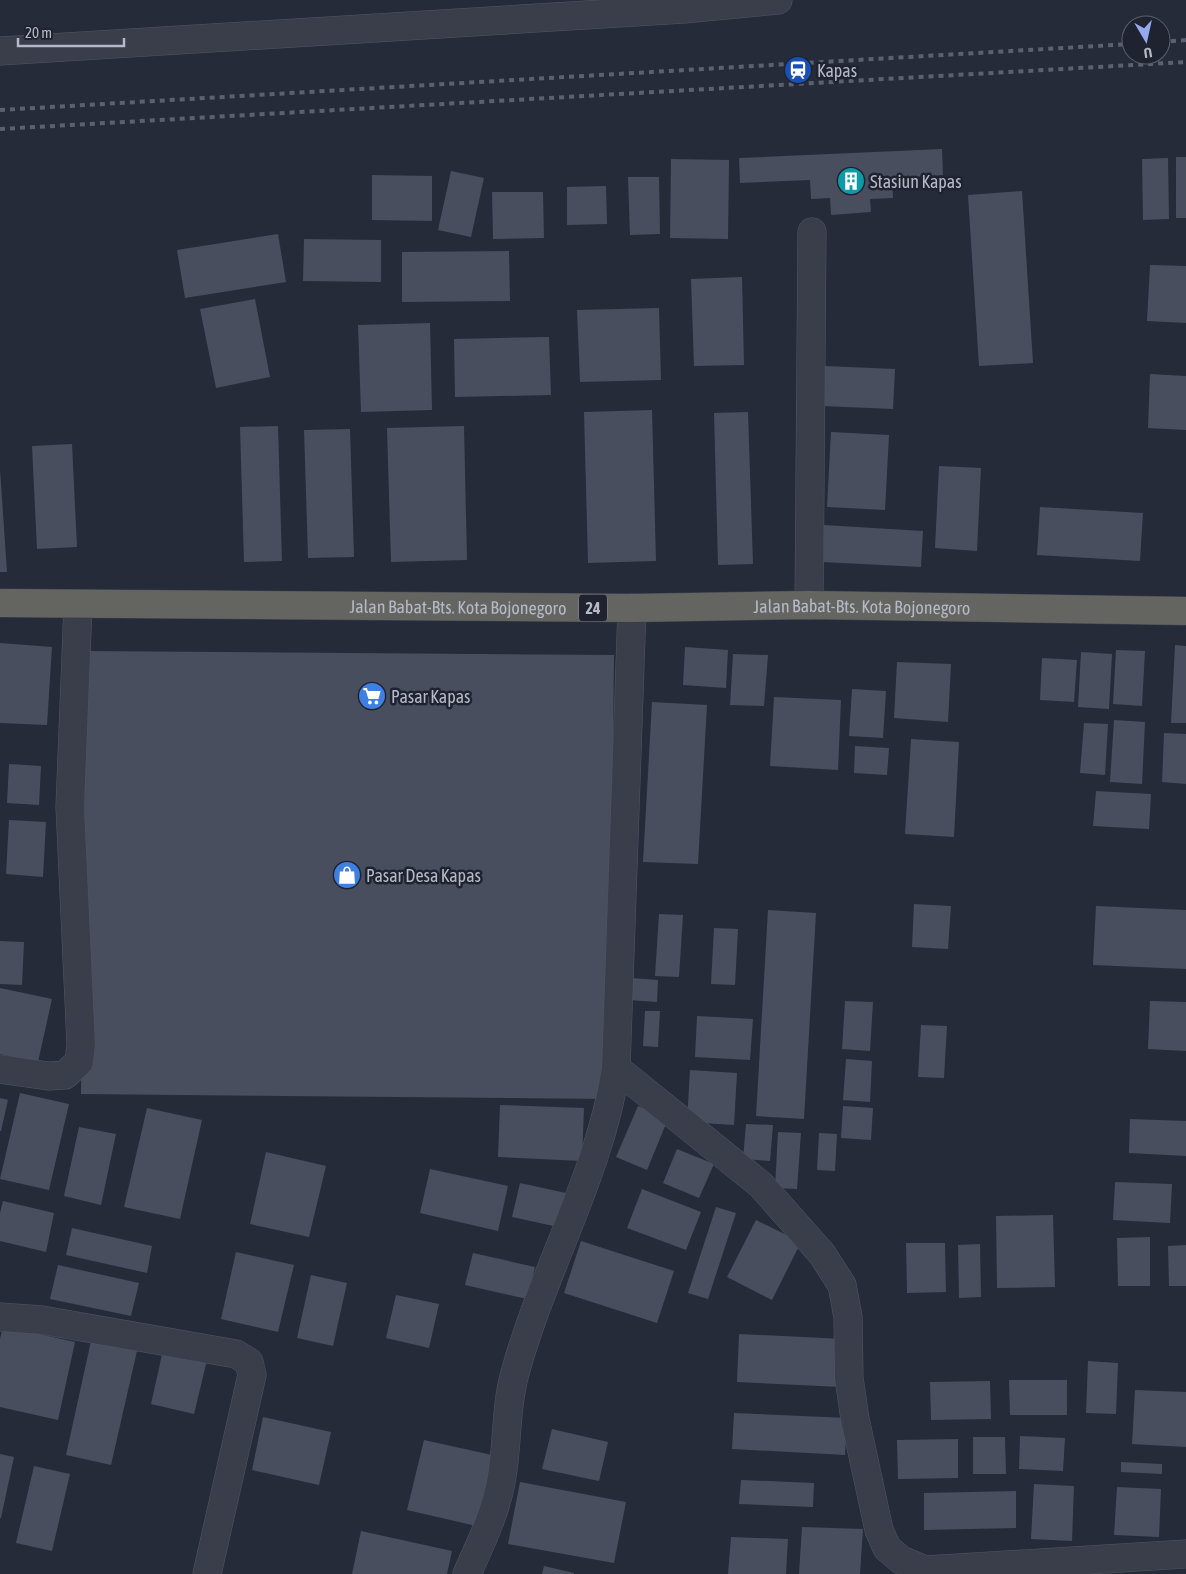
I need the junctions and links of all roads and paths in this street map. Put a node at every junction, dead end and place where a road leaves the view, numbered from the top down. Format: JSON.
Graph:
{"nodes":[{"id":1,"x":778,"y":0,"type":"edge"},
{"id":2,"x":0,"y":51,"type":"edge"},
{"id":3,"x":812,"y":232,"type":"dead end"},
{"id":4,"x":0,"y":603,"type":"edge"},
{"id":5,"x":78,"y":605,"type":"junction"},
{"id":6,"x":809,"y":605,"type":"junction"},
{"id":7,"x":632,"y":608,"type":"junction"},
{"id":8,"x":1186,"y":611,"type":"edge"},
{"id":9,"x":616,"y":1068,"type":"junction"},
{"id":10,"x":0,"y":1069,"type":"edge"},
{"id":11,"x":0,"y":1317,"type":"edge"},
{"id":12,"x":1186,"y":1554,"type":"edge"},
{"id":13,"x":207,"y":1574,"type":"edge"},
{"id":14,"x":467,"y":1574,"type":"edge"}],
"edges":[{"from":1,"to":2,"type":"street"},
{"from":3,"to":6,"type":"street"},
{"from":4,"to":5,"type":"highway","name":"Jalan Babat-Bts. Kota Bojonegoro","number":"24"},
{"from":5,"to":7,"type":"highway","name":"Jalan Babat-Bts. Kota Bojonegoro","number":"24"},
{"from":5,"to":10,"type":"street"},
{"from":6,"to":7,"type":"highway","name":"Jalan Babat-Bts. Kota Bojonegoro","number":"24"},
{"from":6,"to":8,"type":"highway","name":"Jalan Babat-Bts. Kota Bojonegoro","number":"24"},
{"from":7,"to":9,"type":"street"},
{"from":9,"to":12,"type":"street"},
{"from":9,"to":14,"type":"street"},
{"from":11,"to":13,"type":"street"}]}
